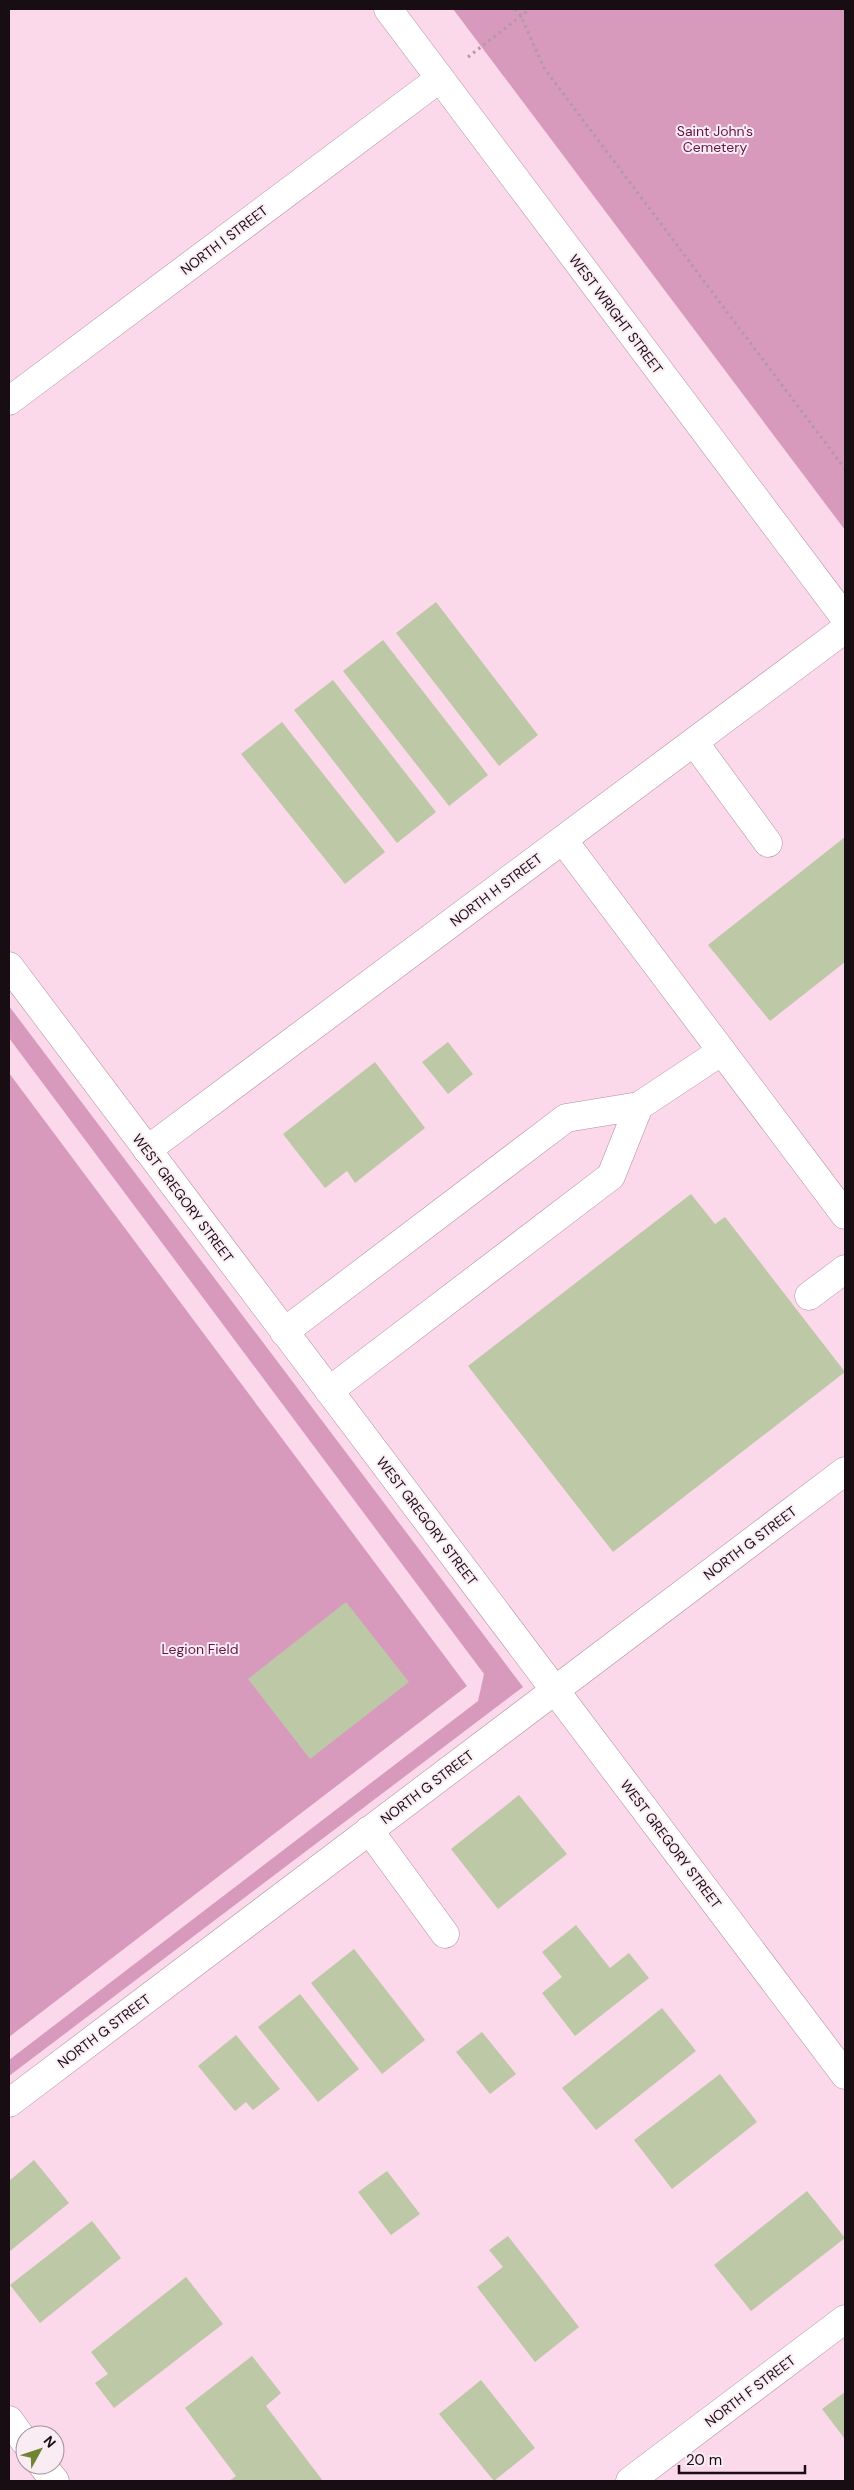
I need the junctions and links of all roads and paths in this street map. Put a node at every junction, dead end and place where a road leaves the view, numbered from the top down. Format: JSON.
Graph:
{"nodes":[{"id":1,"x":388,"y":9,"type":"edge"},
{"id":2,"x":515,"y":9,"type":"edge"},
{"id":3,"x":530,"y":9,"type":"edge"},
{"id":4,"x":521,"y":16,"type":"junction"},
{"id":5,"x":439,"y":79,"type":"junction"},
{"id":6,"x":9,"y":401,"type":"edge"},
{"id":7,"x":845,"y":469,"type":"edge"},
{"id":8,"x":845,"y":618,"type":"edge"},
{"id":9,"x":845,"y":629,"type":"edge"},
{"id":10,"x":694,"y":742,"type":"junction"},
{"id":11,"x":563,"y":840,"type":"junction"},
{"id":12,"x":768,"y":843,"type":"dead end"},
{"id":13,"x":9,"y":966,"type":"edge"},
{"id":14,"x":722,"y":1051,"type":"junction"},
{"id":15,"x":639,"y":1106,"type":"junction"},
{"id":16,"x":147,"y":1150,"type":"junction"},
{"id":17,"x":845,"y":1215,"type":"edge"},
{"id":18,"x":845,"y":1269,"type":"edge"},
{"id":19,"x":809,"y":1296,"type":"dead end"},
{"id":20,"x":284,"y":1332,"type":"junction"},
{"id":21,"x":329,"y":1391,"type":"junction"},
{"id":22,"x":845,"y":1471,"type":"edge"},
{"id":23,"x":555,"y":1690,"type":"junction"},
{"id":24,"x":369,"y":1830,"type":"junction"},
{"id":25,"x":445,"y":1934,"type":"dead end"},
{"id":26,"x":845,"y":2075,"type":"edge"},
{"id":27,"x":9,"y":2103,"type":"edge"},
{"id":28,"x":845,"y":2319,"type":"edge"},
{"id":29,"x":630,"y":2481,"type":"edge"}],
"edges":[{"from":1,"to":5,"type":"street","name":"WEST WRIGHT STREET"},
{"from":2,"to":4,"type":"path"},
{"from":3,"to":4,"type":"path"},
{"from":4,"to":5,"type":"path"},
{"from":4,"to":7,"type":"path"},
{"from":5,"to":6,"type":"street","name":"NORTH I STREET"},
{"from":5,"to":8,"type":"street","name":"WEST WRIGHT STREET"},
{"from":9,"to":10,"type":"street","name":"NORTH H STREET"},
{"from":10,"to":11,"type":"street","name":"NORTH H STREET"},
{"from":10,"to":12,"type":"street"},
{"from":11,"to":14,"type":"street"},
{"from":11,"to":16,"type":"street","name":"NORTH H STREET"},
{"from":13,"to":16,"type":"street","name":"WEST GREGORY STREET"},
{"from":14,"to":15,"type":"street"},
{"from":14,"to":17,"type":"street"},
{"from":15,"to":20,"type":"street"},
{"from":15,"to":21,"type":"street"},
{"from":16,"to":20,"type":"street","name":"WEST GREGORY STREET"},
{"from":18,"to":19,"type":"street"},
{"from":20,"to":21,"type":"street","name":"WEST GREGORY STREET"},
{"from":21,"to":23,"type":"street","name":"WEST GREGORY STREET"},
{"from":22,"to":23,"type":"street","name":"NORTH G STREET"},
{"from":23,"to":24,"type":"street","name":"NORTH G STREET"},
{"from":23,"to":26,"type":"street","name":"WEST GREGORY STREET"},
{"from":24,"to":25,"type":"street"},
{"from":24,"to":27,"type":"street","name":"NORTH G STREET"},
{"from":28,"to":29,"type":"street","name":"NORTH F STREET"}]}
